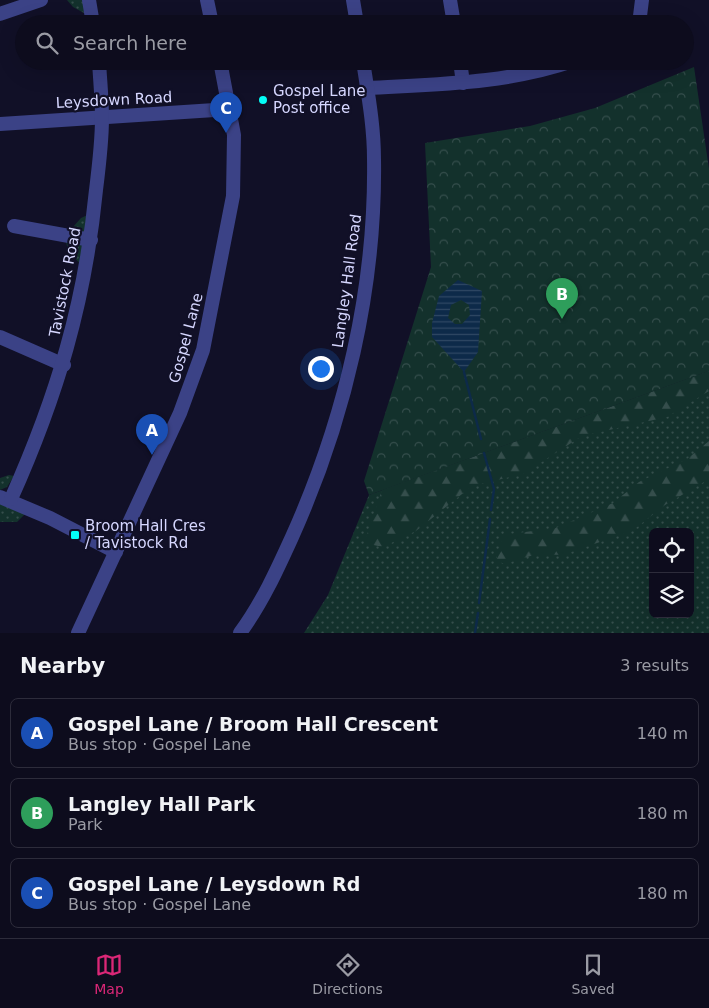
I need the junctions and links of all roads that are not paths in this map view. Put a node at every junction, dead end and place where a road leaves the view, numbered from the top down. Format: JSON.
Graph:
{"nodes":[{"id":1,"x":41,"y":0,"type":"edge"},
{"id":2,"x":89,"y":0,"type":"edge"},
{"id":3,"x":207,"y":0,"type":"edge"},
{"id":4,"x":353,"y":0,"type":"edge"},
{"id":5,"x":450,"y":0,"type":"edge"},
{"id":6,"x":642,"y":0,"type":"edge"},
{"id":7,"x":0,"y":14,"type":"edge"},
{"id":8,"x":92,"y":15,"type":"edge"},
{"id":9,"x":210,"y":15,"type":"edge"},
{"id":10,"x":356,"y":15,"type":"edge"},
{"id":11,"x":452,"y":15,"type":"edge"},
{"id":12,"x":640,"y":15,"type":"edge"},
{"id":13,"x":99,"y":70,"type":"edge"},
{"id":14,"x":222,"y":70,"type":"edge"},
{"id":15,"x":364,"y":70,"type":"edge"},
{"id":16,"x":461,"y":70,"type":"edge"},
{"id":17,"x":546,"y":70,"type":"edge"},
{"id":18,"x":463,"y":83,"type":"junction"},
{"id":19,"x":367,"y":88,"type":"junction"},
{"id":20,"x":230,"y":110,"type":"junction"},
{"id":21,"x":102,"y":118,"type":"junction"},
{"id":22,"x":0,"y":124,"type":"edge"},
{"id":23,"x":14,"y":226,"type":"dead end"},
{"id":24,"x":91,"y":240,"type":"junction"},
{"id":25,"x":0,"y":337,"type":"edge"},
{"id":26,"x":64,"y":365,"type":"junction"},
{"id":27,"x":6,"y":498,"type":"edge"},
{"id":28,"x":116,"y":552,"type":"junction"},
{"id":29,"x":78,"y":633,"type":"edge"},
{"id":30,"x":240,"y":633,"type":"edge"}],
"edges":[{"from":1,"to":7,"type":"street"},
{"from":2,"to":8,"type":"street"},
{"from":3,"to":9,"type":"street"},
{"from":4,"to":10,"type":"street"},
{"from":5,"to":11,"type":"street"},
{"from":6,"to":12,"type":"street"},
{"from":13,"to":21,"type":"street","name":"Tavistock Road"},
{"from":14,"to":20,"type":"street","name":"Gospel Lane"},
{"from":15,"to":19,"type":"street","name":"Langley Hall Road"},
{"from":16,"to":18,"type":"street"},
{"from":17,"to":18,"type":"street"},
{"from":18,"to":19,"type":"street"},
{"from":19,"to":30,"type":"street","name":"Langley Hall Road"},
{"from":20,"to":21,"type":"street","name":"Leysdown Road"},
{"from":20,"to":28,"type":"street","name":"Gospel Lane"},
{"from":21,"to":22,"type":"street","name":"Leysdown Road"},
{"from":21,"to":24,"type":"street","name":"Tavistock Road"},
{"from":23,"to":24,"type":"street"},
{"from":24,"to":26,"type":"street","name":"Tavistock Road"},
{"from":25,"to":26,"type":"street"},
{"from":26,"to":27,"type":"street","name":"Tavistock Road"},
{"from":27,"to":28,"type":"street"},
{"from":28,"to":29,"type":"street","name":"Gospel Lane"}]}
